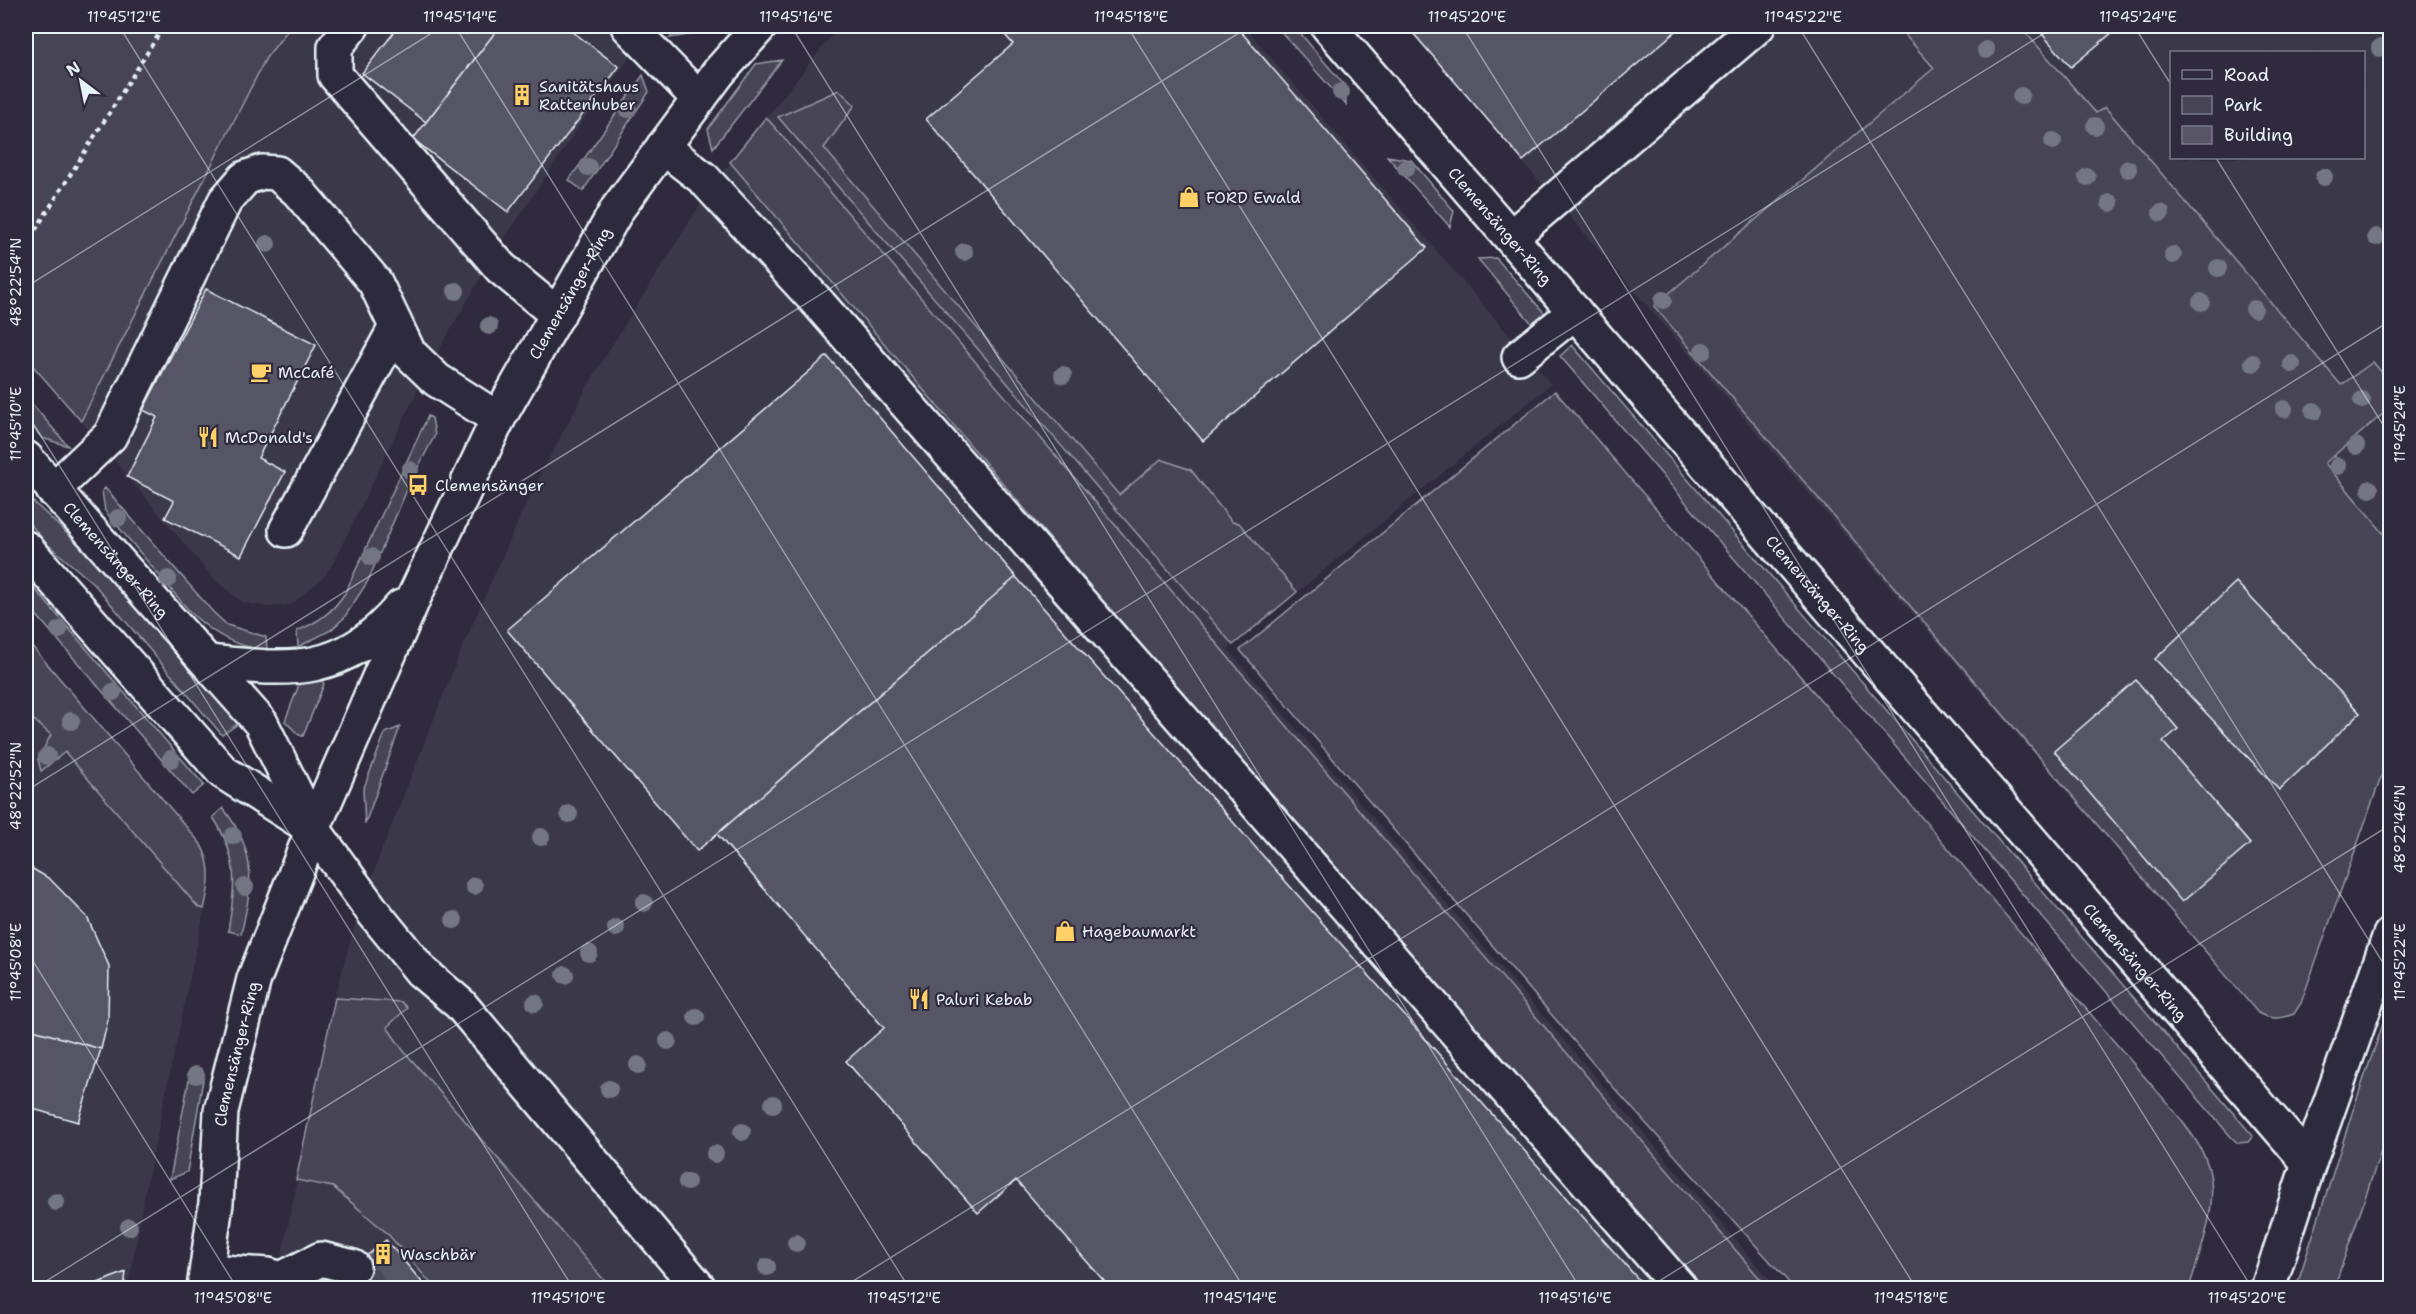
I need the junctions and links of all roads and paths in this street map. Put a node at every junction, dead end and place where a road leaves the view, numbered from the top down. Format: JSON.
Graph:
{"nodes":[{"id":1,"x":164,"y":26,"type":"edge"},
{"id":2,"x":352,"y":26,"type":"edge"},
{"id":3,"x":628,"y":26,"type":"edge"},
{"id":4,"x":760,"y":26,"type":"edge"},
{"id":5,"x":1328,"y":26,"type":"edge"},
{"id":6,"x":1758,"y":26,"type":"edge"},
{"id":7,"x":699,"y":99,"type":"junction"},
{"id":8,"x":663,"y":147,"type":"junction"},
{"id":9,"x":1511,"y":237,"type":"junction"},
{"id":10,"x":26,"y":245,"type":"edge"},
{"id":11,"x":1575,"y":312,"type":"junction"},
{"id":12,"x":558,"y":315,"type":"junction"},
{"id":13,"x":396,"y":327,"type":"junction"},
{"id":14,"x":1518,"y":357,"type":"dead end"},
{"id":15,"x":498,"y":419,"type":"junction"},
{"id":16,"x":26,"y":458,"type":"edge"},
{"id":17,"x":53,"y":490,"type":"junction"},
{"id":18,"x":286,"y":530,"type":"dead end"},
{"id":19,"x":26,"y":548,"type":"edge"},
{"id":20,"x":419,"y":586,"type":"junction"},
{"id":21,"x":210,"y":662,"type":"junction"},
{"id":22,"x":313,"y":829,"type":"junction"},
{"id":23,"x":2391,"y":935,"type":"edge"},
{"id":24,"x":2309,"y":1163,"type":"junction"},
{"id":25,"x":353,"y":1267,"type":"tunnel mouth"},
{"id":26,"x":206,"y":1280,"type":"edge"},
{"id":27,"x":283,"y":1284,"type":"edge"},
{"id":28,"x":699,"y":1288,"type":"edge"},
{"id":29,"x":1680,"y":1288,"type":"edge"},
{"id":30,"x":2268,"y":1288,"type":"edge"}],
"edges":[{"from":1,"to":10,"type":"path"},
{"from":2,"to":12,"type":"street"},
{"from":3,"to":7,"type":"street"},
{"from":4,"to":7,"type":"street","name":"Clemensänger-Ring"},
{"from":5,"to":9,"type":"street","name":"Clemensänger-Ring"},
{"from":6,"to":9,"type":"street"},
{"from":7,"to":8,"type":"street","name":"Clemensänger-Ring"},
{"from":8,"to":12,"type":"street","name":"Clemensänger-Ring"},
{"from":8,"to":29,"type":"street"},
{"from":9,"to":11,"type":"street","name":"Clemensänger-Ring"},
{"from":11,"to":14,"type":"street"},
{"from":11,"to":24,"type":"street","name":"Clemensänger-Ring"},
{"from":12,"to":15,"type":"street","name":"Clemensänger-Ring"},
{"from":13,"to":15,"type":"street"},
{"from":13,"to":17,"type":"street"},
{"from":13,"to":18,"type":"street"},
{"from":15,"to":20,"type":"street","name":"Clemensänger-Ring"},
{"from":16,"to":17,"type":"street","name":"Clemensänger-Ring"},
{"from":17,"to":21,"type":"street","name":"Clemensänger-Ring"},
{"from":19,"to":22,"type":"street"},
{"from":20,"to":21,"type":"street","name":"Clemensänger-Ring"},
{"from":20,"to":22,"type":"street","name":"Clemensänger-Ring"},
{"from":21,"to":22,"type":"street","name":"Clemensänger-Ring"},
{"from":22,"to":26,"type":"street","name":"Clemensänger-Ring"},
{"from":22,"to":28,"type":"street"},
{"from":23,"to":24,"type":"street"},
{"from":24,"to":30,"type":"street"},
{"from":25,"to":27,"type":"street"},
{"from":26,"to":27,"type":"street"}]}
